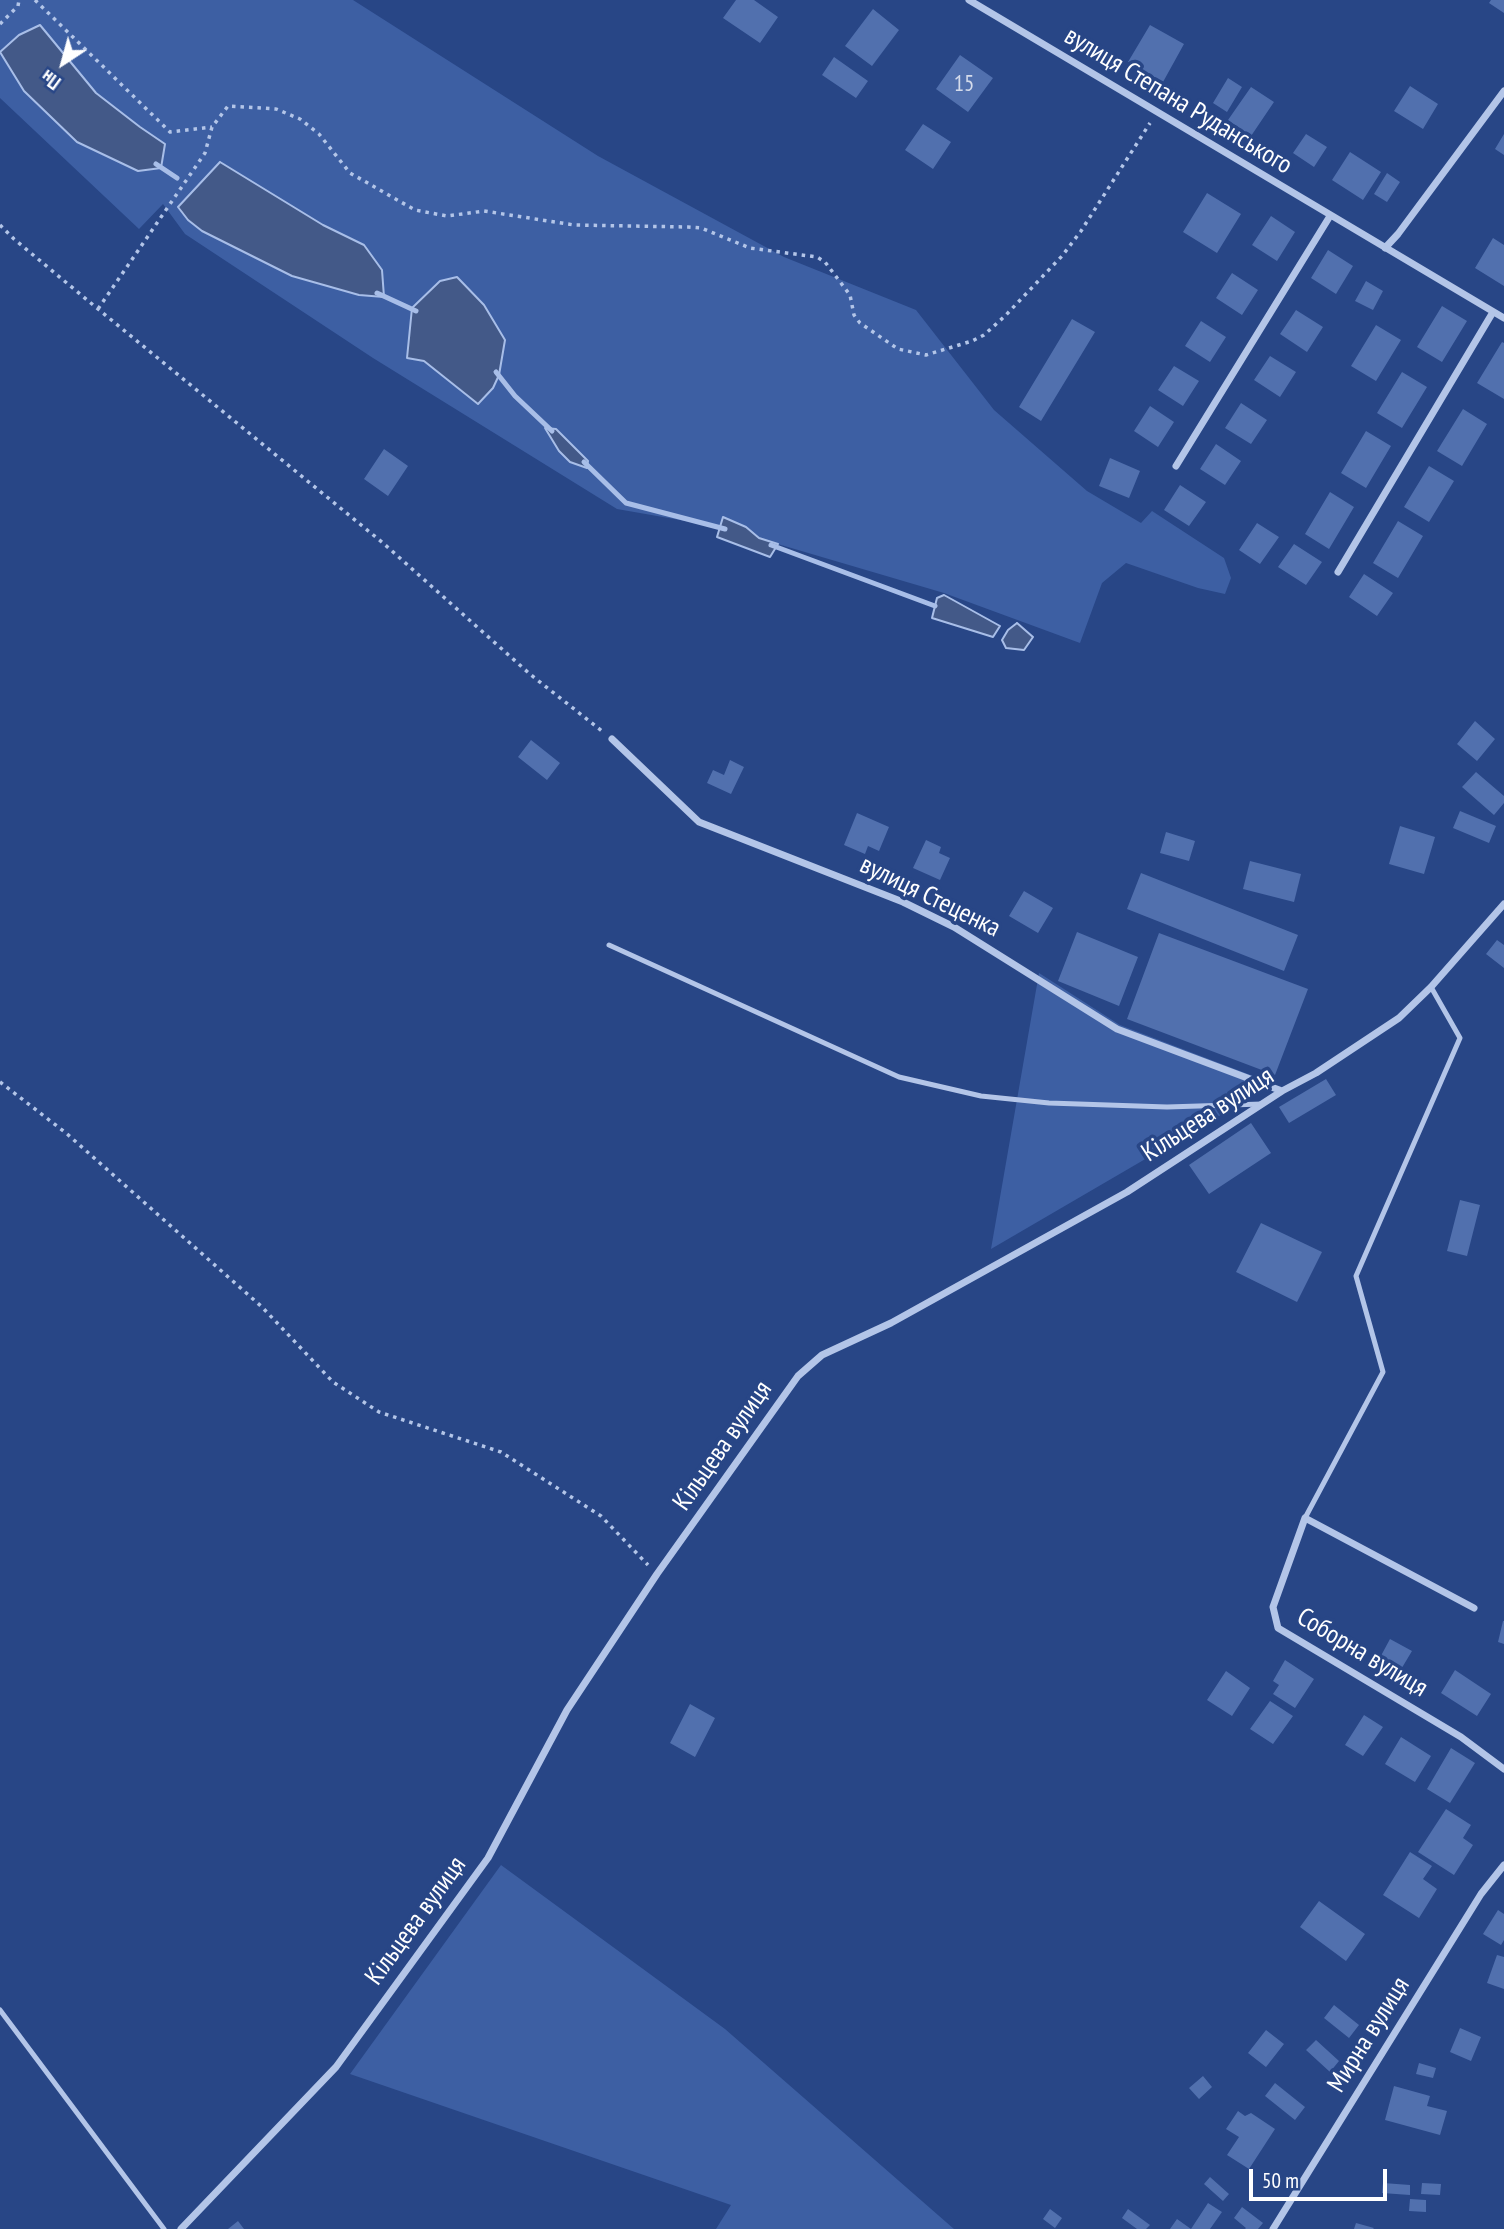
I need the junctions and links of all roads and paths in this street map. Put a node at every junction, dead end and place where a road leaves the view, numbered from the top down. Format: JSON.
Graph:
{"nodes":[{"id":1,"x":19,"y":0,"type":"edge"},
{"id":2,"x":35,"y":0,"type":"edge"},
{"id":3,"x":969,"y":0,"type":"edge"},
{"id":4,"x":0,"y":24,"type":"edge"},
{"id":5,"x":1504,"y":91,"type":"edge"},
{"id":6,"x":1156,"y":112,"type":"junction"},
{"id":7,"x":212,"y":127,"type":"junction"},
{"id":8,"x":1330,"y":216,"type":"junction"},
{"id":9,"x":0,"y":225,"type":"edge"},
{"id":10,"x":1385,"y":248,"type":"junction"},
{"id":11,"x":98,"y":310,"type":"junction"},
{"id":12,"x":1493,"y":312,"type":"junction"},
{"id":13,"x":1504,"y":318,"type":"edge"},
{"id":14,"x":1176,"y":466,"type":"dead end"},
{"id":15,"x":1338,"y":572,"type":"dead end"},
{"id":16,"x":612,"y":739,"type":"joint"},
{"id":17,"x":1504,"y":904,"type":"edge"},
{"id":18,"x":609,"y":944,"type":"dead end"},
{"id":19,"x":1431,"y":987,"type":"junction"},
{"id":20,"x":0,"y":1082,"type":"edge"},
{"id":21,"x":1282,"y":1091,"type":"junction"},
{"id":22,"x":1262,"y":1104,"type":"junction"},
{"id":23,"x":1304,"y":1518,"type":"junction"},
{"id":24,"x":657,"y":1574,"type":"junction"},
{"id":25,"x":1474,"y":1608,"type":"dead end"},
{"id":26,"x":1504,"y":1769,"type":"edge"},
{"id":27,"x":1504,"y":1865,"type":"edge"},
{"id":28,"x":0,"y":2010,"type":"edge"},
{"id":29,"x":164,"y":2229,"type":"edge"},
{"id":30,"x":181,"y":2229,"type":"edge"},
{"id":31,"x":1273,"y":2229,"type":"edge"}],
"edges":[{"from":1,"to":4,"type":"path"},
{"from":2,"to":7,"type":"path"},
{"from":3,"to":6,"type":"street","name":"вулиця Степана Руданського"},
{"from":5,"to":10,"type":"street"},
{"from":6,"to":7,"type":"path"},
{"from":6,"to":8,"type":"street","name":"вулиця Степана Руданського"},
{"from":7,"to":11,"type":"path"},
{"from":8,"to":10,"type":"street","name":"вулиця Степана Руданського"},
{"from":8,"to":14,"type":"street"},
{"from":9,"to":11,"type":"path"},
{"from":10,"to":12,"type":"street","name":"вулиця Степана Руданського"},
{"from":11,"to":16,"type":"path"},
{"from":12,"to":13,"type":"street","name":"вулиця Степана Руданського"},
{"from":12,"to":15,"type":"street"},
{"from":16,"to":21,"type":"street","name":"вулиця Стеценка"},
{"from":17,"to":19,"type":"street","name":"Кільцева вулиця"},
{"from":18,"to":22,"type":"lane"},
{"from":19,"to":21,"type":"street","name":"Кільцева вулиця"},
{"from":19,"to":23,"type":"lane"},
{"from":20,"to":24,"type":"path"},
{"from":21,"to":22,"type":"street","name":"Кільцева вулиця"},
{"from":22,"to":24,"type":"street","name":"Кільцева вулиця"},
{"from":23,"to":25,"type":"street"},
{"from":23,"to":26,"type":"street","name":"Соборна вулиця"},
{"from":24,"to":30,"type":"street","name":"Кільцева вулиця"},
{"from":27,"to":31,"type":"street","name":"Мирна вулиця"},
{"from":28,"to":29,"type":"lane"}]}
